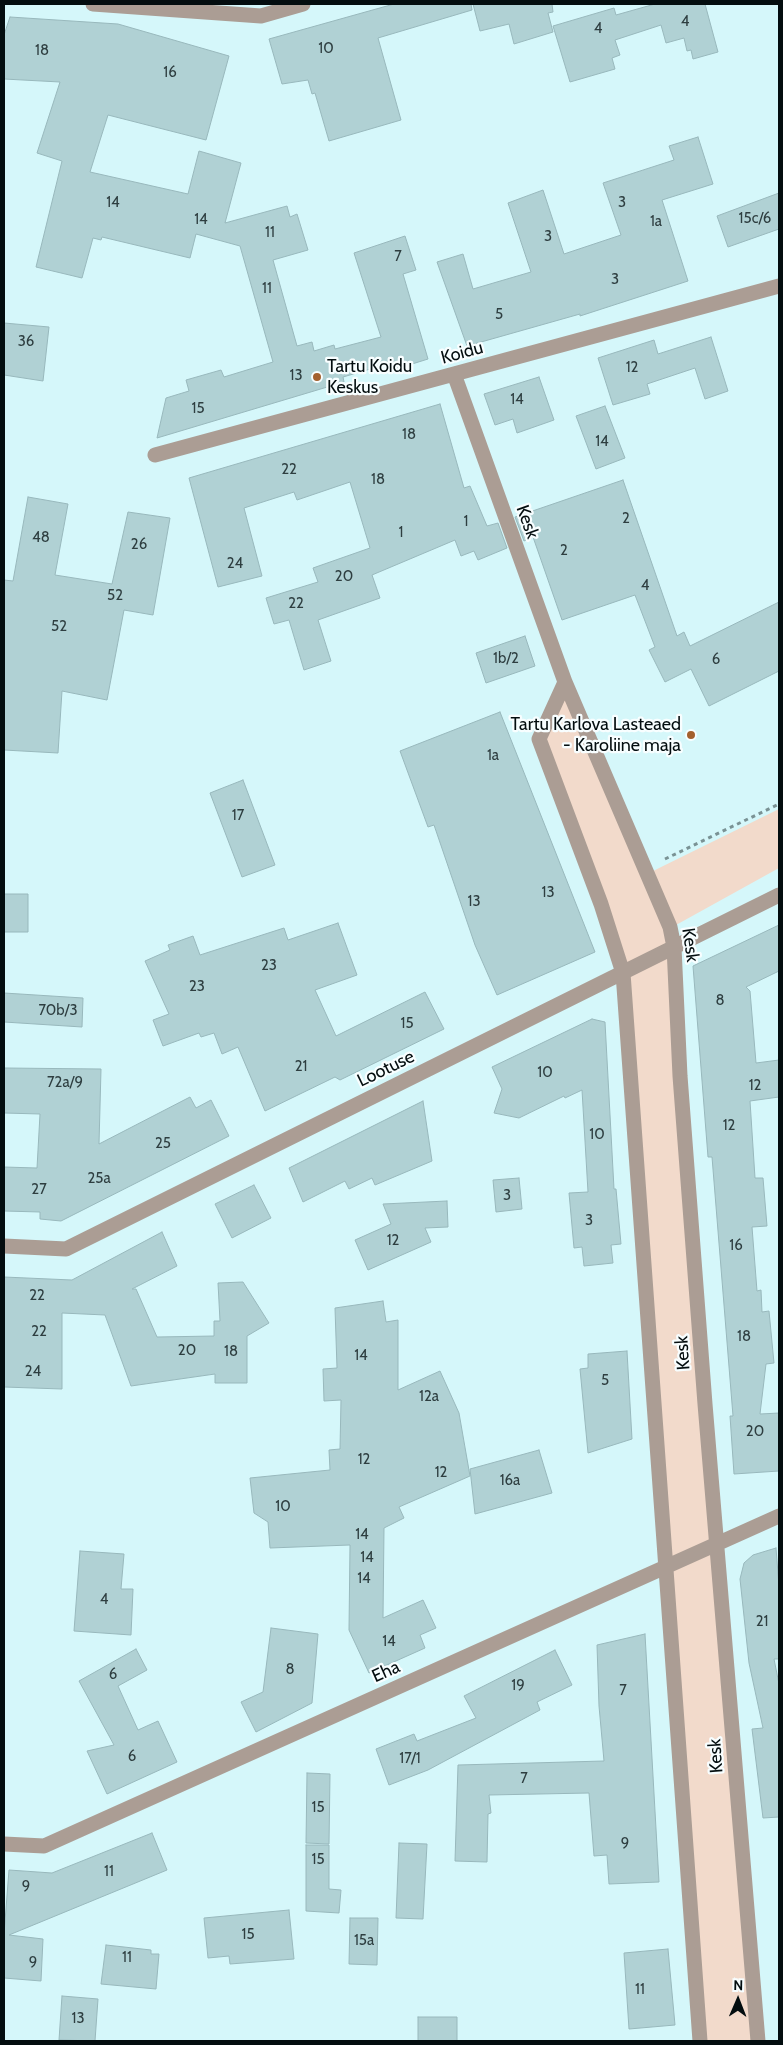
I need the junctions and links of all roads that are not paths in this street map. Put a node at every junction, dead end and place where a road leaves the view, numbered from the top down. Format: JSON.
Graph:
{"nodes":[{"id":1,"x":93,"y":4,"type":"edge"},
{"id":2,"x":302,"y":4,"type":"edge"},
{"id":3,"x":127,"y":5,"type":"edge"},
{"id":4,"x":779,"y":286,"type":"edge"},
{"id":5,"x":454,"y":374,"type":"junction"},
{"id":6,"x":155,"y":455,"type":"dead end"},
{"id":7,"x":565,"y":682,"type":"junction"},
{"id":8,"x":779,"y":896,"type":"edge"},
{"id":9,"x":674,"y":947,"type":"junction"},
{"id":10,"x":623,"y":972,"type":"junction"},
{"id":11,"x":4,"y":1246,"type":"edge"},
{"id":12,"x":779,"y":1516,"type":"edge"},
{"id":13,"x":717,"y":1544,"type":"junction"},
{"id":14,"x":665,"y":1568,"type":"junction"},
{"id":15,"x":4,"y":1844,"type":"edge"},
{"id":16,"x":700,"y":2041,"type":"edge"},
{"id":17,"x":758,"y":2041,"type":"edge"}],
"edges":[{"from":1,"to":3,"type":"street"},
{"from":2,"to":3,"type":"street"},
{"from":4,"to":5,"type":"street","name":"Koidu"},
{"from":5,"to":6,"type":"street","name":"Koidu"},
{"from":5,"to":7,"type":"street","name":"Kesk"},
{"from":7,"to":9,"type":"street","name":"Kesk"},
{"from":7,"to":10,"type":"street","name":"Kesk"},
{"from":8,"to":9,"type":"street","name":"Lootuse"},
{"from":9,"to":10,"type":"street","name":"Lootuse"},
{"from":9,"to":13,"type":"street","name":"Kesk"},
{"from":10,"to":11,"type":"street","name":"Lootuse"},
{"from":10,"to":14,"type":"street","name":"Kesk"},
{"from":12,"to":13,"type":"street","name":"Eha"},
{"from":13,"to":14,"type":"street","name":"Eha"},
{"from":13,"to":17,"type":"street","name":"Kesk"},
{"from":14,"to":15,"type":"street","name":"Eha"},
{"from":14,"to":16,"type":"street","name":"Kesk"}]}
